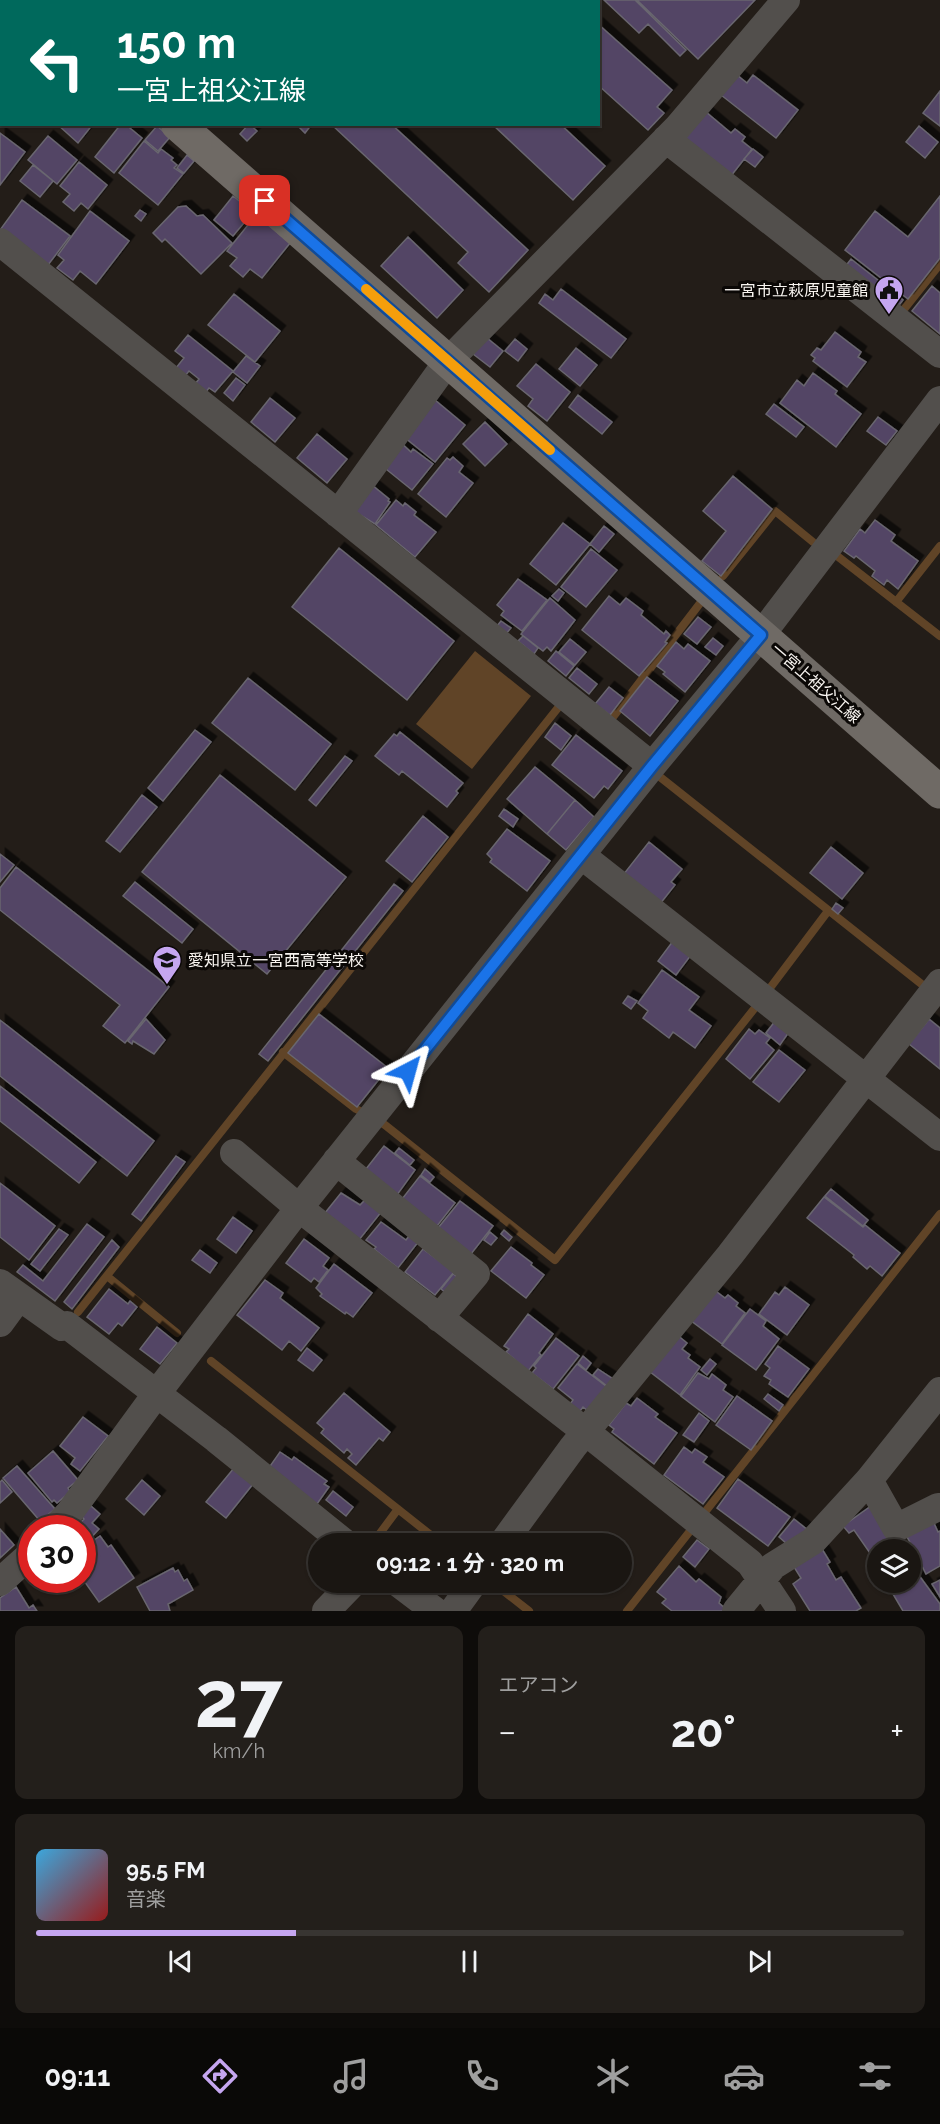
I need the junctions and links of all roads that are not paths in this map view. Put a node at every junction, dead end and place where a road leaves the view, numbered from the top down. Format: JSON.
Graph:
{"nodes":[{"id":1,"x":786,"y":0,"type":"edge"},
{"id":2,"x":179,"y":126,"type":"edge"},
{"id":3,"x":666,"y":139,"type":"junction"},
{"id":4,"x":0,"y":242,"type":"edge"},
{"id":5,"x":940,"y":354,"type":"edge"},
{"id":6,"x":448,"y":361,"type":"junction"},
{"id":7,"x":940,"y":400,"type":"edge"},
{"id":8,"x":338,"y":514,"type":"junction"},
{"id":9,"x":761,"y":635,"type":"junction"},
{"id":10,"x":652,"y":766,"type":"junction"},
{"id":11,"x":940,"y":792,"type":"edge"},
{"id":12,"x":581,"y":855,"type":"junction"},
{"id":13,"x":940,"y":983,"type":"edge"},
{"id":14,"x":865,"y":1078,"type":"junction"},
{"id":15,"x":940,"y":1137,"type":"edge"},
{"id":16,"x":234,"y":1153,"type":"dead end"},
{"id":17,"x":336,"y":1161,"type":"junction"},
{"id":18,"x":299,"y":1208,"type":"junction"},
{"id":19,"x":10,"y":1290,"type":"edge"},
{"id":20,"x":439,"y":1318,"type":"junction"},
{"id":21,"x":0,"y":1323,"type":"edge"},
{"id":22,"x":940,"y":1391,"type":"edge"},
{"id":23,"x":157,"y":1393,"type":"junction"},
{"id":24,"x":586,"y":1432,"type":"junction"},
{"id":25,"x":869,"y":1480,"type":"junction"},
{"id":26,"x":938,"y":1507,"type":"dead end"},
{"id":27,"x":67,"y":1515,"type":"edge"},
{"id":28,"x":332,"y":1533,"type":"edge"},
{"id":29,"x":510,"y":1533,"type":"edge"},
{"id":30,"x":18,"y":1565,"type":"edge"},
{"id":31,"x":762,"y":1579,"type":"junction"},
{"id":32,"x":0,"y":1582,"type":"edge"},
{"id":33,"x":343,"y":1593,"type":"edge"},
{"id":34,"x":411,"y":1593,"type":"edge"},
{"id":35,"x":466,"y":1593,"type":"edge"},
{"id":36,"x":326,"y":1611,"type":"edge"},
{"id":37,"x":435,"y":1611,"type":"edge"},
{"id":38,"x":453,"y":1611,"type":"edge"},
{"id":39,"x":736,"y":1611,"type":"edge"},
{"id":40,"x":782,"y":1611,"type":"edge"}],
"edges":[{"from":1,"to":3,"type":"street"},
{"from":2,"to":6,"type":"main road","name":"一宮上祖父江線"},
{"from":3,"to":5,"type":"street"},
{"from":3,"to":6,"type":"street"},
{"from":4,"to":8,"type":"street"},
{"from":6,"to":8,"type":"street"},
{"from":6,"to":9,"type":"main road","name":"一宮上祖父江線"},
{"from":7,"to":9,"type":"street"},
{"from":8,"to":10,"type":"street"},
{"from":9,"to":10,"type":"street"},
{"from":9,"to":11,"type":"main road","name":"一宮上祖父江線"},
{"from":10,"to":12,"type":"street"},
{"from":12,"to":14,"type":"street"},
{"from":12,"to":17,"type":"street"},
{"from":13,"to":14,"type":"street"},
{"from":14,"to":15,"type":"street"},
{"from":14,"to":24,"type":"street"},
{"from":16,"to":18,"type":"street"},
{"from":17,"to":18,"type":"street"},
{"from":17,"to":20,"type":"street"},
{"from":18,"to":20,"type":"street"},
{"from":18,"to":23,"type":"street"},
{"from":19,"to":21,"type":"street"},
{"from":19,"to":23,"type":"street"},
{"from":20,"to":24,"type":"street"},
{"from":22,"to":25,"type":"street"},
{"from":23,"to":27,"type":"street"},
{"from":23,"to":28,"type":"street"},
{"from":24,"to":29,"type":"street"},
{"from":24,"to":31,"type":"street"},
{"from":25,"to":26,"type":"street"},
{"from":25,"to":31,"type":"street"},
{"from":30,"to":32,"type":"street"},
{"from":31,"to":39,"type":"street"},
{"from":31,"to":40,"type":"street"},
{"from":33,"to":36,"type":"street"},
{"from":34,"to":37,"type":"street"},
{"from":35,"to":38,"type":"street"}]}
